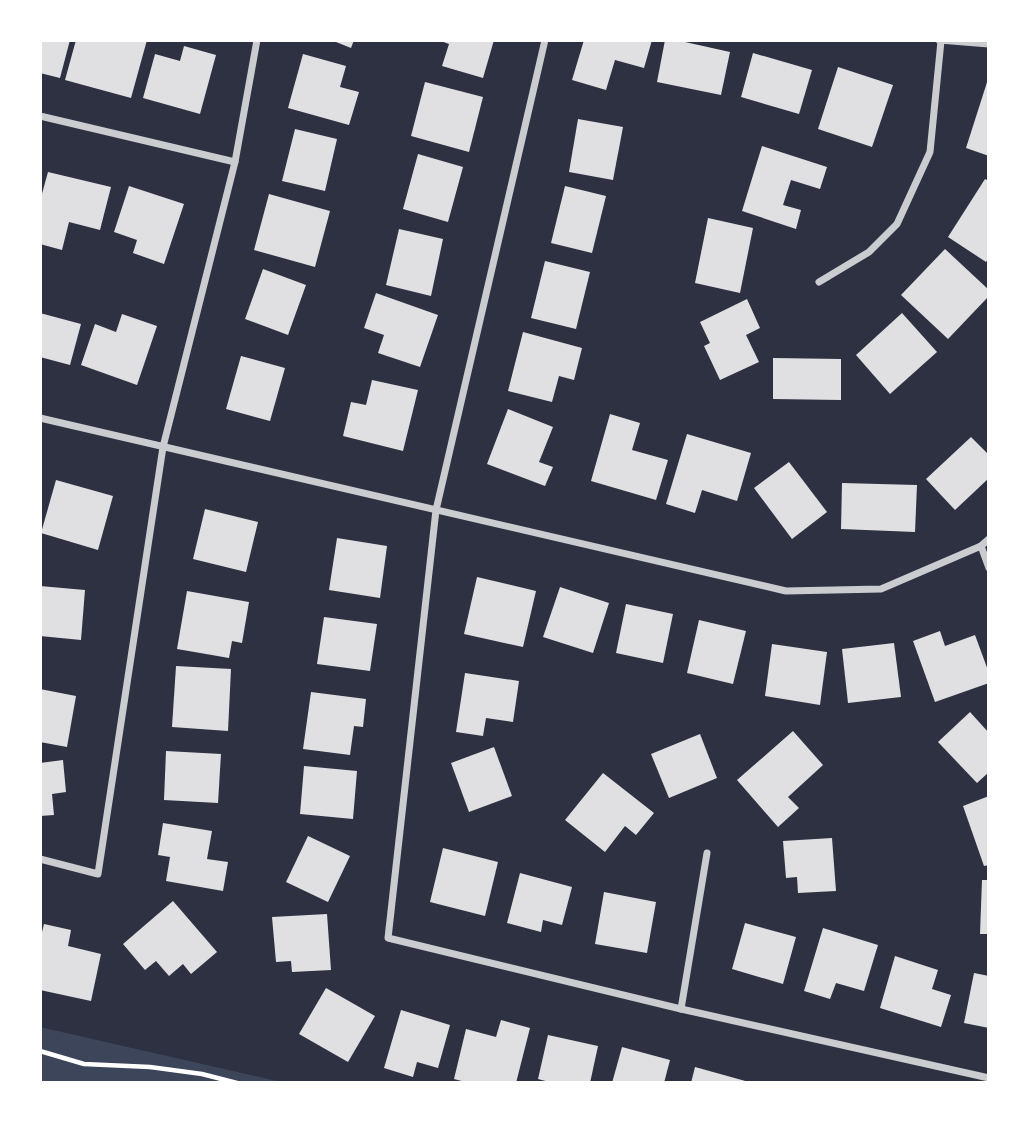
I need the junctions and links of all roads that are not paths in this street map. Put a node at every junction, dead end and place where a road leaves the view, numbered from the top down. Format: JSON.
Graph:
{"nodes":[{"id":1,"x":257,"y":40,"type":"edge"},
{"id":2,"x":545,"y":40,"type":"edge"},
{"id":3,"x":940,"y":40,"type":"edge"},
{"id":4,"x":989,"y":44,"type":"edge"},
{"id":5,"x":40,"y":116,"type":"edge"},
{"id":6,"x":235,"y":162,"type":"junction"},
{"id":7,"x":819,"y":282,"type":"dead end"},
{"id":8,"x":40,"y":418,"type":"edge"},
{"id":9,"x":163,"y":447,"type":"junction"},
{"id":10,"x":436,"y":510,"type":"junction"},
{"id":11,"x":989,"y":539,"type":"edge"},
{"id":12,"x":981,"y":546,"type":"junction"},
{"id":13,"x":989,"y":568,"type":"edge"},
{"id":14,"x":708,"y":853,"type":"dead end"},
{"id":15,"x":40,"y":859,"type":"edge"},
{"id":16,"x":681,"y":1009,"type":"junction"},
{"id":17,"x":989,"y":1078,"type":"edge"}],
"edges":[{"from":1,"to":6,"type":"street"},
{"from":2,"to":10,"type":"street"},
{"from":3,"to":4,"type":"street"},
{"from":3,"to":7,"type":"street"},
{"from":5,"to":6,"type":"street"},
{"from":6,"to":9,"type":"street"},
{"from":8,"to":9,"type":"street"},
{"from":9,"to":10,"type":"street"},
{"from":9,"to":15,"type":"street"},
{"from":10,"to":12,"type":"street"},
{"from":10,"to":16,"type":"street"},
{"from":11,"to":12,"type":"street"},
{"from":12,"to":13,"type":"street"},
{"from":14,"to":16,"type":"street"},
{"from":16,"to":17,"type":"street"}]}
